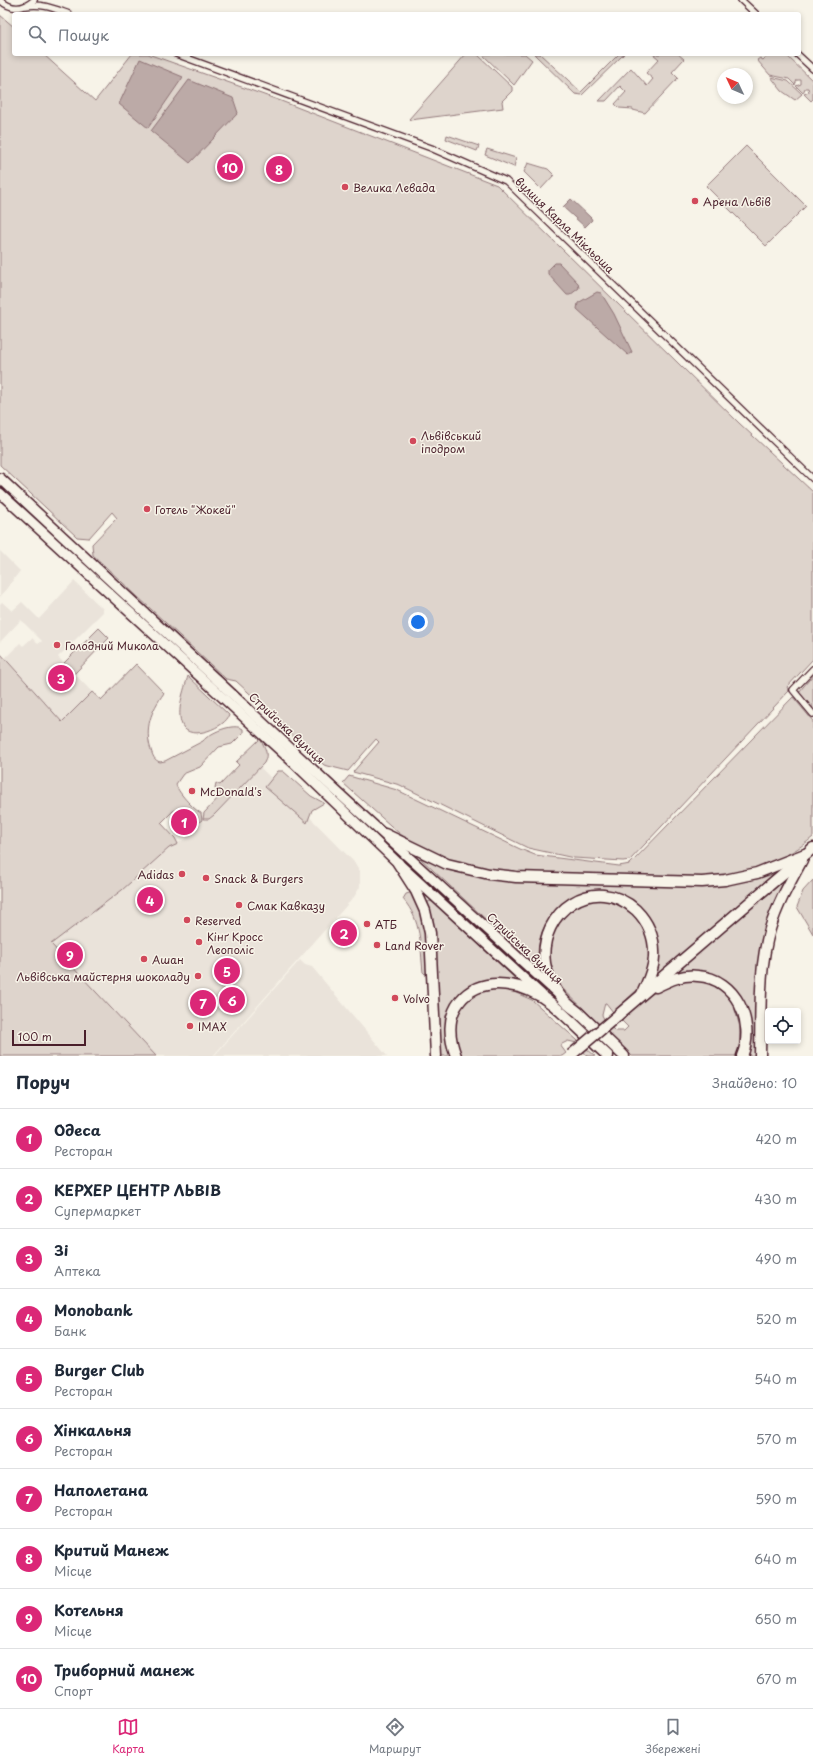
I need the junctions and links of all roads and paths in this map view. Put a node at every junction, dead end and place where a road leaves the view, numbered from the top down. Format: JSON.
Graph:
{"nodes":[{"id":1,"x":0,"y":0,"type":"edge"},
{"id":2,"x":34,"y":0,"type":"edge"},
{"id":3,"x":43,"y":0,"type":"edge"},
{"id":4,"x":741,"y":0,"type":"edge"},
{"id":5,"x":0,"y":6,"type":"edge"},
{"id":6,"x":8,"y":6,"type":"junction"},
{"id":7,"x":26,"y":6,"type":"junction"},
{"id":8,"x":48,"y":6,"type":"junction"},
{"id":9,"x":64,"y":12,"type":"edge"},
{"id":10,"x":754,"y":12,"type":"edge"},
{"id":11,"x":181,"y":56,"type":"edge"},
{"id":12,"x":799,"y":56,"type":"edge"},
{"id":13,"x":813,"y":69,"type":"edge"},
{"id":14,"x":0,"y":478,"type":"edge"},
{"id":15,"x":813,"y":479,"type":"edge"},
{"id":16,"x":0,"y":493,"type":"edge"},
{"id":17,"x":813,"y":669,"type":"edge"},
{"id":18,"x":813,"y":714,"type":"edge"},
{"id":19,"x":284,"y":748,"type":"junction"},
{"id":20,"x":385,"y":834,"type":"junction"},
{"id":21,"x":809,"y":851,"type":"edge"},
{"id":22,"x":398,"y":863,"type":"junction"},
{"id":23,"x":642,"y":994,"type":"junction"},
{"id":24,"x":559,"y":995,"type":"junction"},
{"id":25,"x":551,"y":1003,"type":"junction"},
{"id":26,"x":571,"y":1055,"type":"edge"},
{"id":27,"x":436,"y":1056,"type":"edge"},
{"id":28,"x":456,"y":1056,"type":"edge"},
{"id":29,"x":608,"y":1056,"type":"edge"},
{"id":30,"x":624,"y":1056,"type":"edge"},
{"id":31,"x":742,"y":1056,"type":"edge"},
{"id":32,"x":760,"y":1056,"type":"edge"}],
"edges":[{"from":1,"to":6,"type":"street"},
{"from":2,"to":7,"type":"street"},
{"from":3,"to":8,"type":"street"},
{"from":4,"to":10,"type":"street"},
{"from":5,"to":6,"type":"street"},
{"from":6,"to":7,"type":"street"},
{"from":7,"to":8,"type":"street"},
{"from":8,"to":9,"type":"street"},
{"from":11,"to":15,"type":"street","name":"вулиця Карла Мікльоша"},
{"from":12,"to":13,"type":"street"},
{"from":14,"to":19,"type":"main road","name":"Стрийська вулиця"},
{"from":16,"to":19,"type":"main road","name":"Стрийська вулиця"},
{"from":17,"to":18,"type":"street"},
{"from":19,"to":20,"type":"main road","name":"Стрийська вулиця"},
{"from":19,"to":22,"type":"main road","name":"Стрийська вулиця"},
{"from":20,"to":21,"type":"highway"},
{"from":20,"to":24,"type":"main road","name":"Стрийська вулиця"},
{"from":21,"to":23,"type":"highway"},
{"from":21,"to":32,"type":"highway"},
{"from":22,"to":25,"type":"main road","name":"Стрийська вулиця"},
{"from":22,"to":27,"type":"highway"},
{"from":23,"to":24,"type":"highway"},
{"from":23,"to":26,"type":"highway","bridge":true},
{"from":23,"to":31,"type":"highway"},
{"from":24,"to":30,"type":"highway"},
{"from":25,"to":28,"type":"highway"},
{"from":25,"to":29,"type":"highway"}]}
